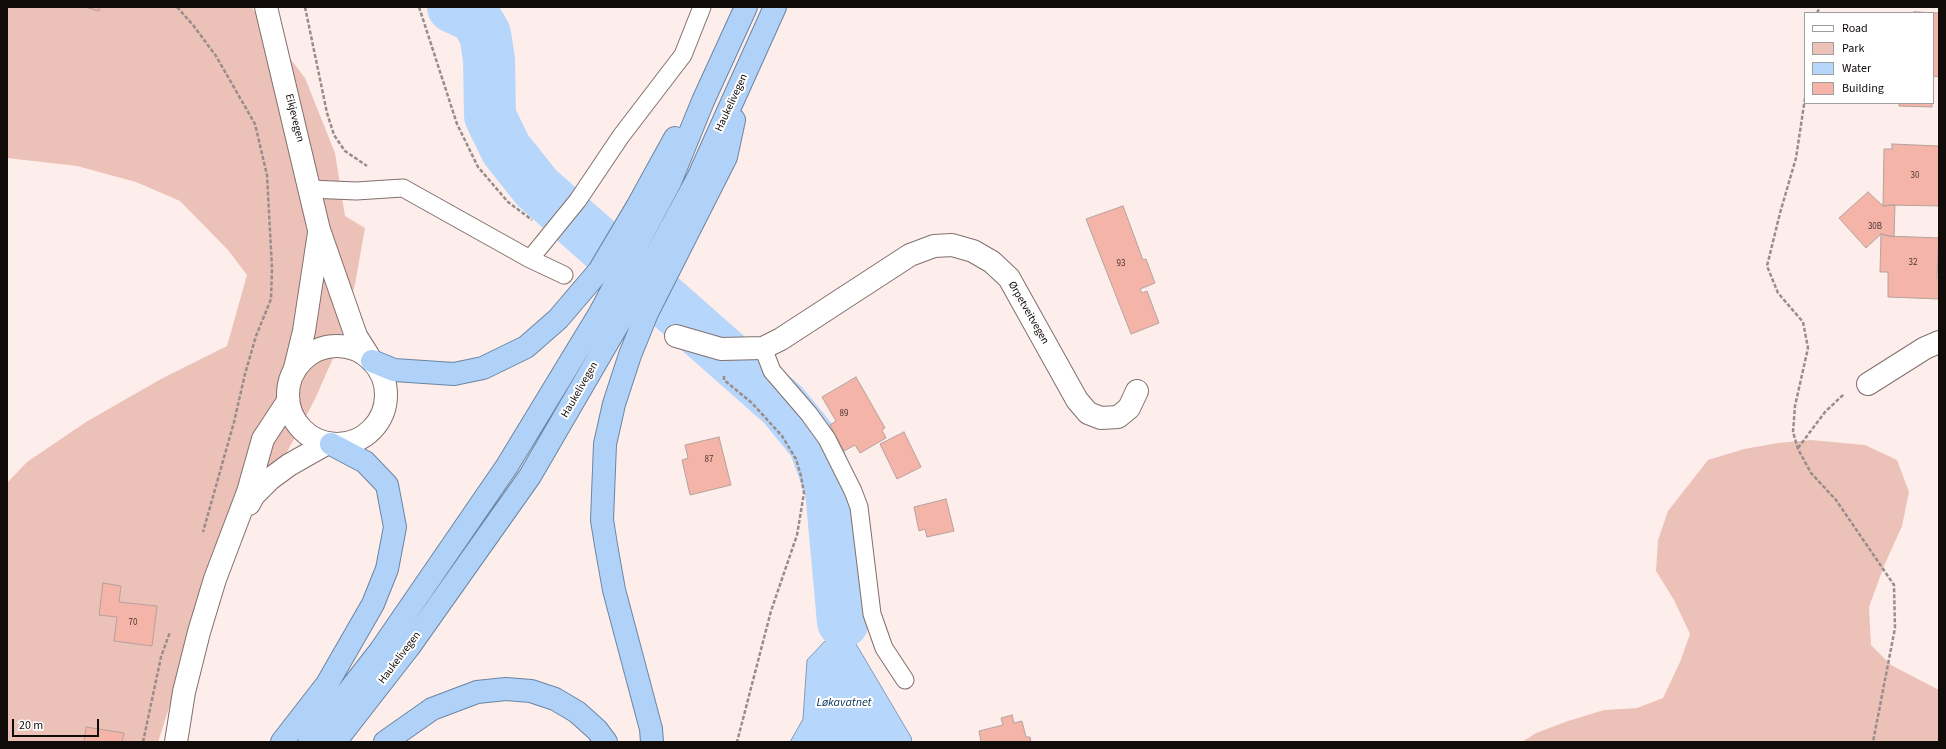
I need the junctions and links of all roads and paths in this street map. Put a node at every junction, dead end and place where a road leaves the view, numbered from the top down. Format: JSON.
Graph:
{"nodes":[{"id":1,"x":177,"y":7,"type":"edge"},
{"id":2,"x":266,"y":7,"type":"edge"},
{"id":3,"x":305,"y":7,"type":"edge"},
{"id":4,"x":420,"y":7,"type":"edge"},
{"id":5,"x":702,"y":7,"type":"edge"},
{"id":6,"x":746,"y":7,"type":"edge"},
{"id":7,"x":775,"y":7,"type":"edge"},
{"id":8,"x":742,"y":80,"type":"junction"},
{"id":9,"x":704,"y":101,"type":"junction"},
{"id":10,"x":1804,"y":104,"type":"edge"},
{"id":11,"x":403,"y":188,"type":"junction"},
{"id":12,"x":310,"y":189,"type":"junction"},
{"id":13,"x":319,"y":230,"type":"junction"},
{"id":14,"x":550,"y":234,"type":"junction"},
{"id":15,"x":530,"y":259,"type":"junction"},
{"id":16,"x":564,"y":275,"type":"dead end"},
{"id":17,"x":676,"y":336,"type":"dead end"},
{"id":18,"x":1939,"y":342,"type":"edge"},
{"id":19,"x":763,"y":348,"type":"junction"},
{"id":20,"x":721,"y":349,"type":"junction"},
{"id":21,"x":370,"y":358,"type":"junction"},
{"id":22,"x":295,"y":368,"type":"junction"},
{"id":23,"x":1868,"y":384,"type":"joint"},
{"id":24,"x":1137,"y":391,"type":"dead end"},
{"id":25,"x":288,"y":401,"type":"junction"},
{"id":26,"x":328,"y":444,"type":"junction"},
{"id":27,"x":1798,"y":449,"type":"junction"},
{"id":28,"x":235,"y":528,"type":"junction"},
{"id":29,"x":201,"y":538,"type":"dead end"},
{"id":30,"x":171,"y":630,"type":"dead end"},
{"id":31,"x":905,"y":680,"type":"dead end"},
{"id":32,"x":143,"y":742,"type":"edge"},
{"id":33,"x":176,"y":742,"type":"edge"},
{"id":34,"x":282,"y":742,"type":"edge"},
{"id":35,"x":309,"y":742,"type":"edge"},
{"id":36,"x":335,"y":742,"type":"edge"},
{"id":37,"x":385,"y":742,"type":"edge"},
{"id":38,"x":606,"y":742,"type":"edge"},
{"id":39,"x":652,"y":742,"type":"edge"},
{"id":40,"x":737,"y":742,"type":"edge"},
{"id":41,"x":1873,"y":742,"type":"edge"}],
"edges":[{"from":1,"to":29,"type":"path"},
{"from":2,"to":12,"type":"street","name":"Eikjevegen"},
{"from":3,"to":11,"type":"path"},
{"from":4,"to":14,"type":"path"},
{"from":5,"to":14,"type":"lane"},
{"from":6,"to":9,"type":"highway","name":"Haukelivegen"},
{"from":7,"to":8,"type":"highway","name":"Haukelivegen"},
{"from":8,"to":36,"type":"highway","name":"Haukelivegen"},
{"from":8,"to":39,"type":"highway"},
{"from":9,"to":21,"type":"highway"},
{"from":9,"to":35,"type":"highway","name":"Haukelivegen"},
{"from":10,"to":27,"type":"path"},
{"from":11,"to":12,"type":"lane"},
{"from":11,"to":15,"type":"lane"},
{"from":12,"to":13,"type":"street","name":"Eikjevegen"},
{"from":13,"to":21,"type":"street","name":"Eikjevegen"},
{"from":13,"to":22,"type":"street","name":"Eikjevegen"},
{"from":14,"to":15,"type":"lane"},
{"from":15,"to":16,"type":"lane"},
{"from":17,"to":20,"type":"street","name":"Ørpetveitvegen"},
{"from":18,"to":23,"type":"street"},
{"from":19,"to":20,"type":"street","name":"Ørpetveitvegen"},
{"from":19,"to":24,"type":"street","name":"Ørpetveitvegen"},
{"from":19,"to":31,"type":"lane"},
{"from":20,"to":40,"type":"path"},
{"from":21,"to":22,"type":"street"},
{"from":21,"to":26,"type":"street"},
{"from":22,"to":25,"type":"street"},
{"from":23,"to":27,"type":"path"},
{"from":25,"to":26,"type":"street"},
{"from":25,"to":28,"type":"street"},
{"from":26,"to":28,"type":"street"},
{"from":26,"to":34,"type":"highway"},
{"from":27,"to":41,"type":"path"},
{"from":28,"to":33,"type":"street"},
{"from":30,"to":32,"type":"path"},
{"from":37,"to":38,"type":"highway"}]}
